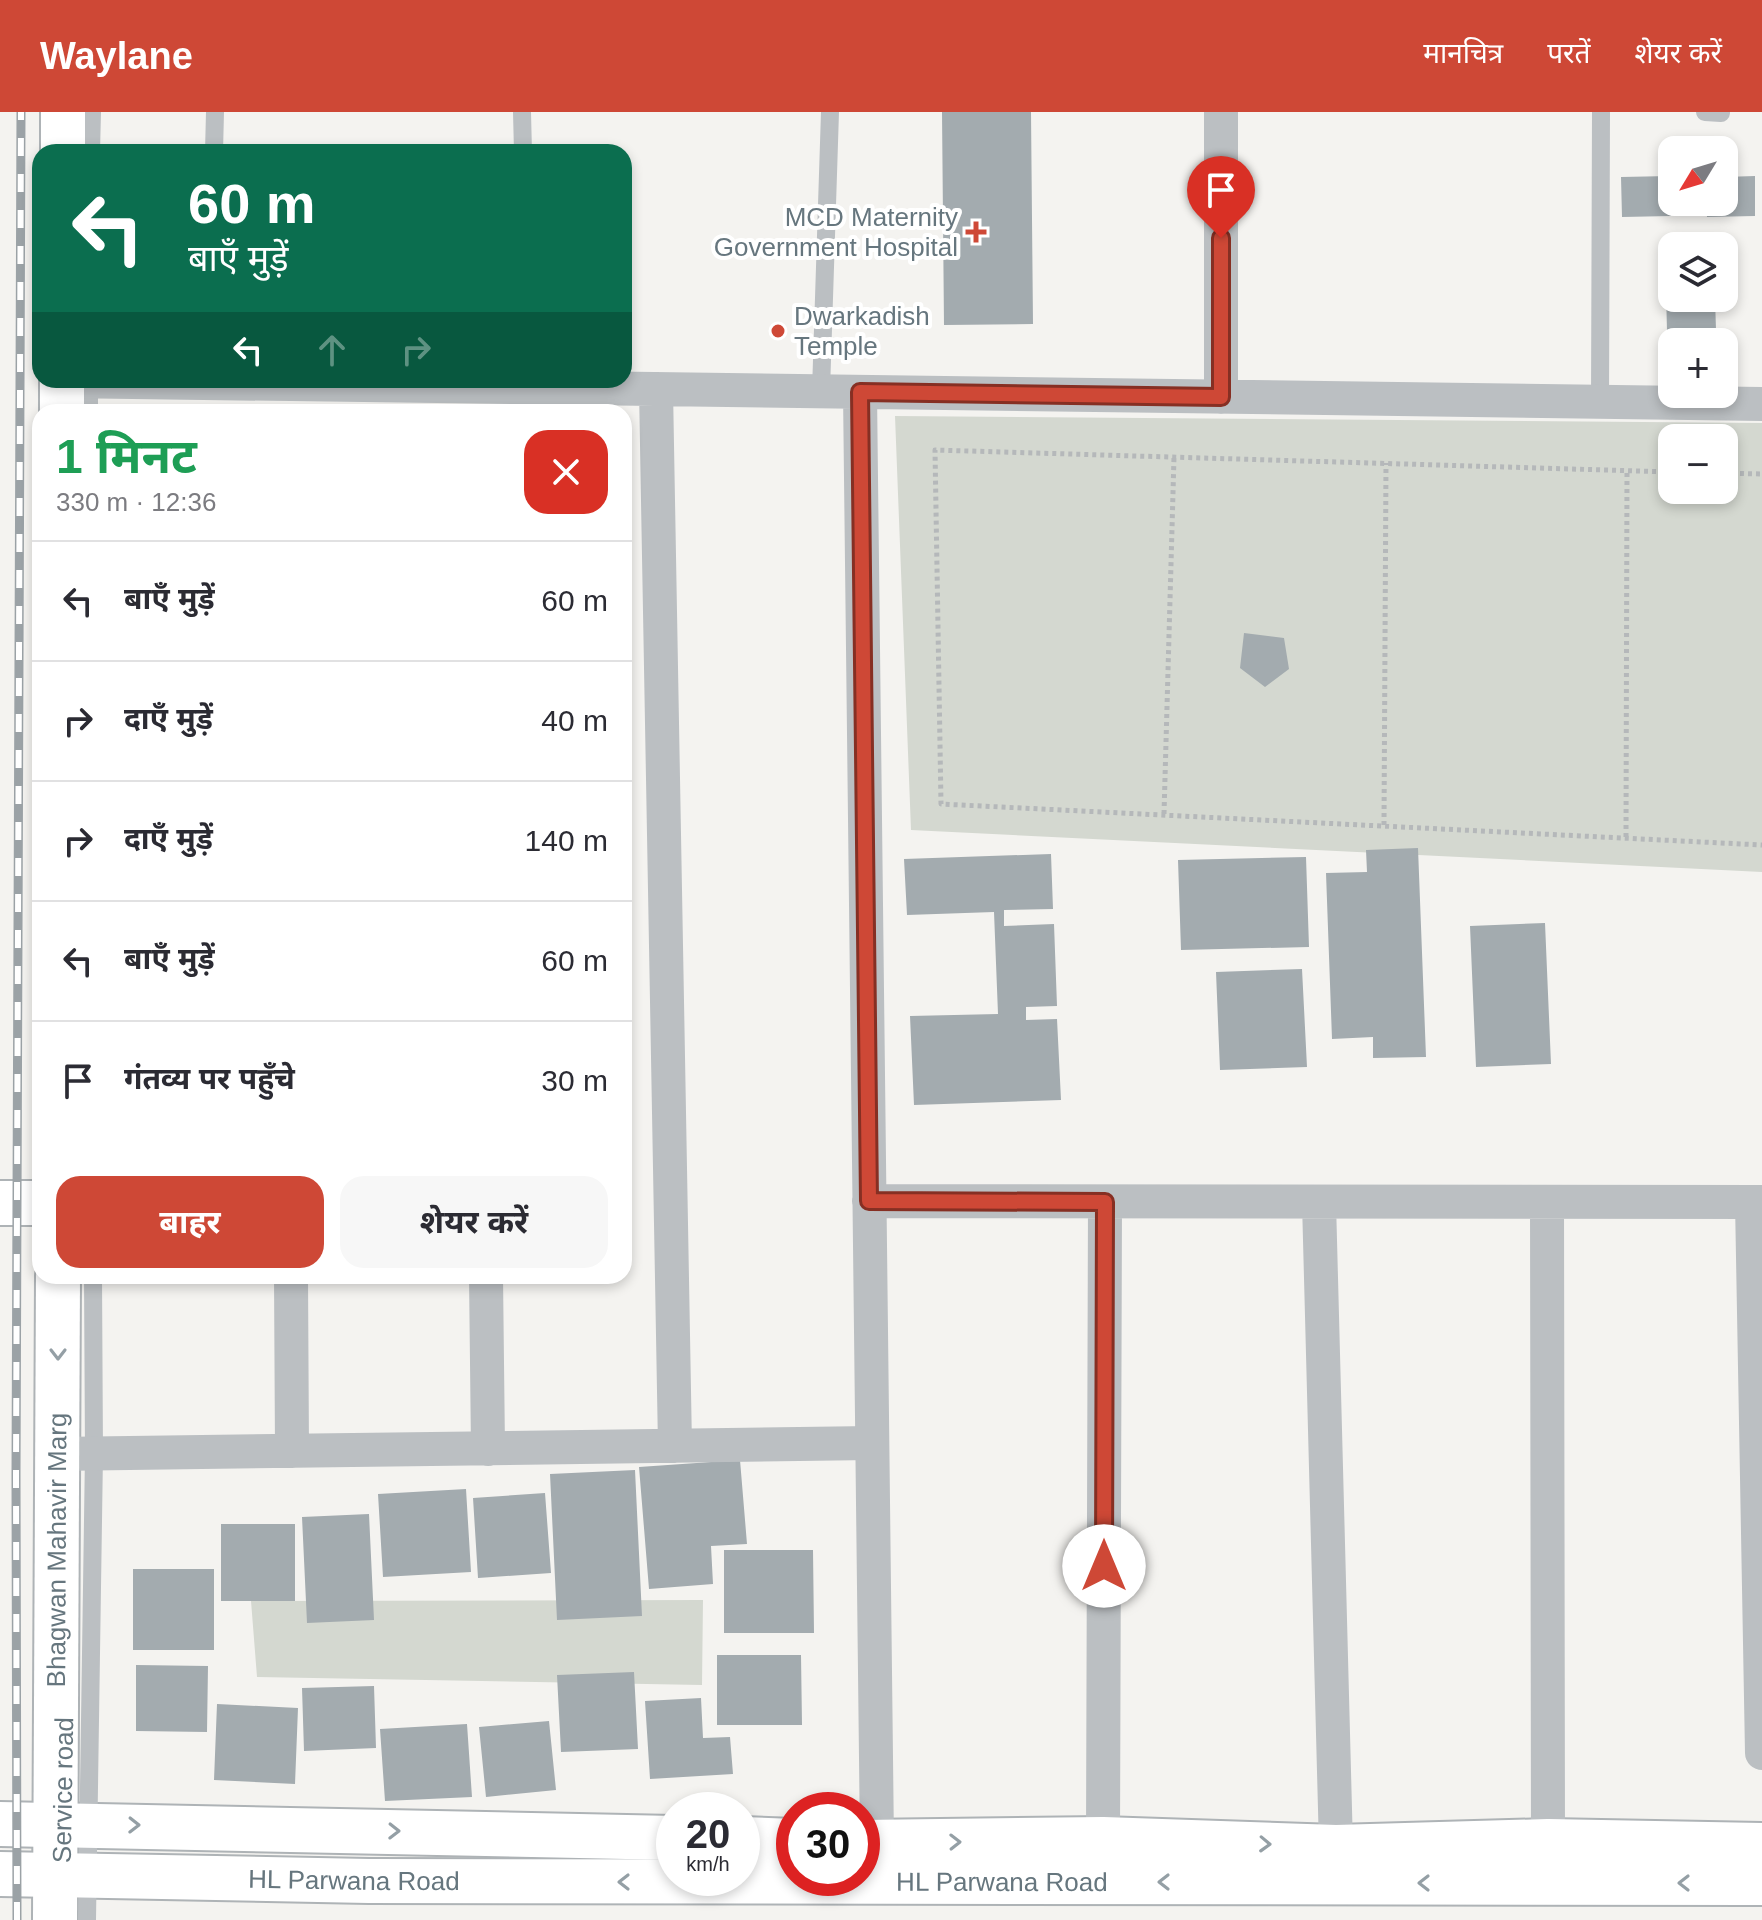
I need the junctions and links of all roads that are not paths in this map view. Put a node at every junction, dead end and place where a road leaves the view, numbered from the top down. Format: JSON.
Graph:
{"nodes":[{"id":1,"x":63,"y":112,"type":"edge"},
{"id":2,"x":92,"y":112,"type":"edge"},
{"id":3,"x":215,"y":112,"type":"edge"},
{"id":4,"x":522,"y":112,"type":"edge"},
{"id":5,"x":830,"y":112,"type":"edge"},
{"id":6,"x":1221,"y":112,"type":"edge"},
{"id":7,"x":1601,"y":112,"type":"edge"},
{"id":8,"x":1705,"y":112,"type":"edge"},
{"id":9,"x":1721,"y":113,"type":"edge"},
{"id":10,"x":63,"y":144,"type":"edge"},
{"id":11,"x":91,"y":144,"type":"edge"},
{"id":12,"x":214,"y":144,"type":"edge"},
{"id":13,"x":523,"y":144,"type":"edge"},
{"id":14,"x":242,"y":388,"type":"edge"},
{"id":15,"x":512,"y":388,"type":"edge"},
{"id":16,"x":630,"y":388,"type":"edge"},
{"id":17,"x":656,"y":389,"type":"junction"},
{"id":18,"x":821,"y":391,"type":"junction"},
{"id":19,"x":860,"y":392,"type":"junction"},
{"id":20,"x":1221,"y":397,"type":"junction"},
{"id":21,"x":287,"y":398,"type":"edge"},
{"id":22,"x":476,"y":399,"type":"edge"},
{"id":23,"x":1600,"y":402,"type":"junction"},
{"id":24,"x":1762,"y":404,"type":"edge"},
{"id":25,"x":869,"y":1201,"type":"junction"},
{"id":26,"x":1105,"y":1202,"type":"junction"},
{"id":27,"x":1319,"y":1202,"type":"junction"},
{"id":28,"x":1547,"y":1202,"type":"junction"},
{"id":29,"x":1757,"y":1202,"type":"edge"},
{"id":30,"x":0,"y":1203,"type":"edge"},
{"id":31,"x":32,"y":1203,"type":"edge"},
{"id":32,"x":59,"y":1284,"type":"edge"},
{"id":33,"x":92,"y":1284,"type":"edge"},
{"id":34,"x":291,"y":1284,"type":"edge"},
{"id":35,"x":486,"y":1284,"type":"edge"},
{"id":36,"x":872,"y":1443,"type":"junction"},
{"id":37,"x":675,"y":1446,"type":"junction"},
{"id":38,"x":488,"y":1449,"type":"junction"},
{"id":39,"x":292,"y":1451,"type":"junction"},
{"id":40,"x":76,"y":1454,"type":"junction"},
{"id":41,"x":1762,"y":1753,"type":"edge"},
{"id":42,"x":869,"y":1792,"type":"edge"},
{"id":43,"x":72,"y":1823,"type":"junction"},
{"id":44,"x":0,"y":1824,"type":"edge"},
{"id":45,"x":656,"y":1838,"type":"edge"},
{"id":46,"x":1103,"y":1839,"type":"junction"},
{"id":47,"x":1548,"y":1841,"type":"junction"},
{"id":48,"x":880,"y":1842,"type":"edge"},
{"id":49,"x":1762,"y":1845,"type":"edge"},
{"id":50,"x":1336,"y":1847,"type":"junction"},
{"id":51,"x":0,"y":1874,"type":"edge"},
{"id":52,"x":71,"y":1875,"type":"junction"},
{"id":53,"x":1762,"y":1883,"type":"edge"},
{"id":54,"x":55,"y":1920,"type":"edge"},
{"id":55,"x":87,"y":1920,"type":"edge"}],
"edges":[{"from":1,"to":10,"type":"street"},
{"from":2,"to":11,"type":"lane"},
{"from":3,"to":12,"type":"lane"},
{"from":4,"to":13,"type":"lane"},
{"from":5,"to":18,"type":"lane"},
{"from":6,"to":20,"type":"street"},
{"from":7,"to":23,"type":"lane"},
{"from":8,"to":9,"type":"lane"},
{"from":14,"to":21,"type":"street"},
{"from":15,"to":22,"type":"street"},
{"from":16,"to":17,"type":"street"},
{"from":17,"to":18,"type":"street"},
{"from":17,"to":37,"type":"street"},
{"from":18,"to":19,"type":"street"},
{"from":19,"to":20,"type":"street"},
{"from":19,"to":25,"type":"street"},
{"from":20,"to":23,"type":"street"},
{"from":21,"to":22,"type":"street"},
{"from":23,"to":24,"type":"street"},
{"from":25,"to":26,"type":"street"},
{"from":25,"to":36,"type":"street"},
{"from":26,"to":27,"type":"street"},
{"from":26,"to":46,"type":"street"},
{"from":27,"to":28,"type":"street"},
{"from":27,"to":50,"type":"street"},
{"from":28,"to":29,"type":"street"},
{"from":28,"to":47,"type":"street"},
{"from":29,"to":41,"type":"street"},
{"from":30,"to":31,"type":"street"},
{"from":32,"to":40,"type":"street","name":"Bhagwan Mahavir Marg","one_way":true},
{"from":33,"to":40,"type":"lane"},
{"from":34,"to":39,"type":"street"},
{"from":35,"to":38,"type":"street"},
{"from":36,"to":37,"type":"street"},
{"from":36,"to":42,"type":"street"},
{"from":37,"to":38,"type":"street"},
{"from":38,"to":39,"type":"street"},
{"from":39,"to":40,"type":"street"},
{"from":40,"to":43,"type":"street","name":"Bhagwan Mahavir Marg"},
{"from":43,"to":44,"type":"street","name":"HL Parwana Road"},
{"from":43,"to":45,"type":"street","name":"HL Parwana Road","one_way":true},
{"from":43,"to":52,"type":"street"},
{"from":48,"to":46,"type":"street","name":"HL Parwana Road","one_way":true},
{"from":46,"to":50,"type":"street","name":"HL Parwana Road","one_way":true},
{"from":47,"to":49,"type":"street","name":"HL Parwana Road"},
{"from":47,"to":50,"type":"street","name":"HL Parwana Road"},
{"from":51,"to":52,"type":"street","name":"HL Parwana Road"},
{"from":53,"to":52,"type":"street","name":"HL Parwana Road","one_way":true},
{"from":52,"to":54,"type":"street"},
{"from":52,"to":55,"type":"lane","name":"Service road"}]}
